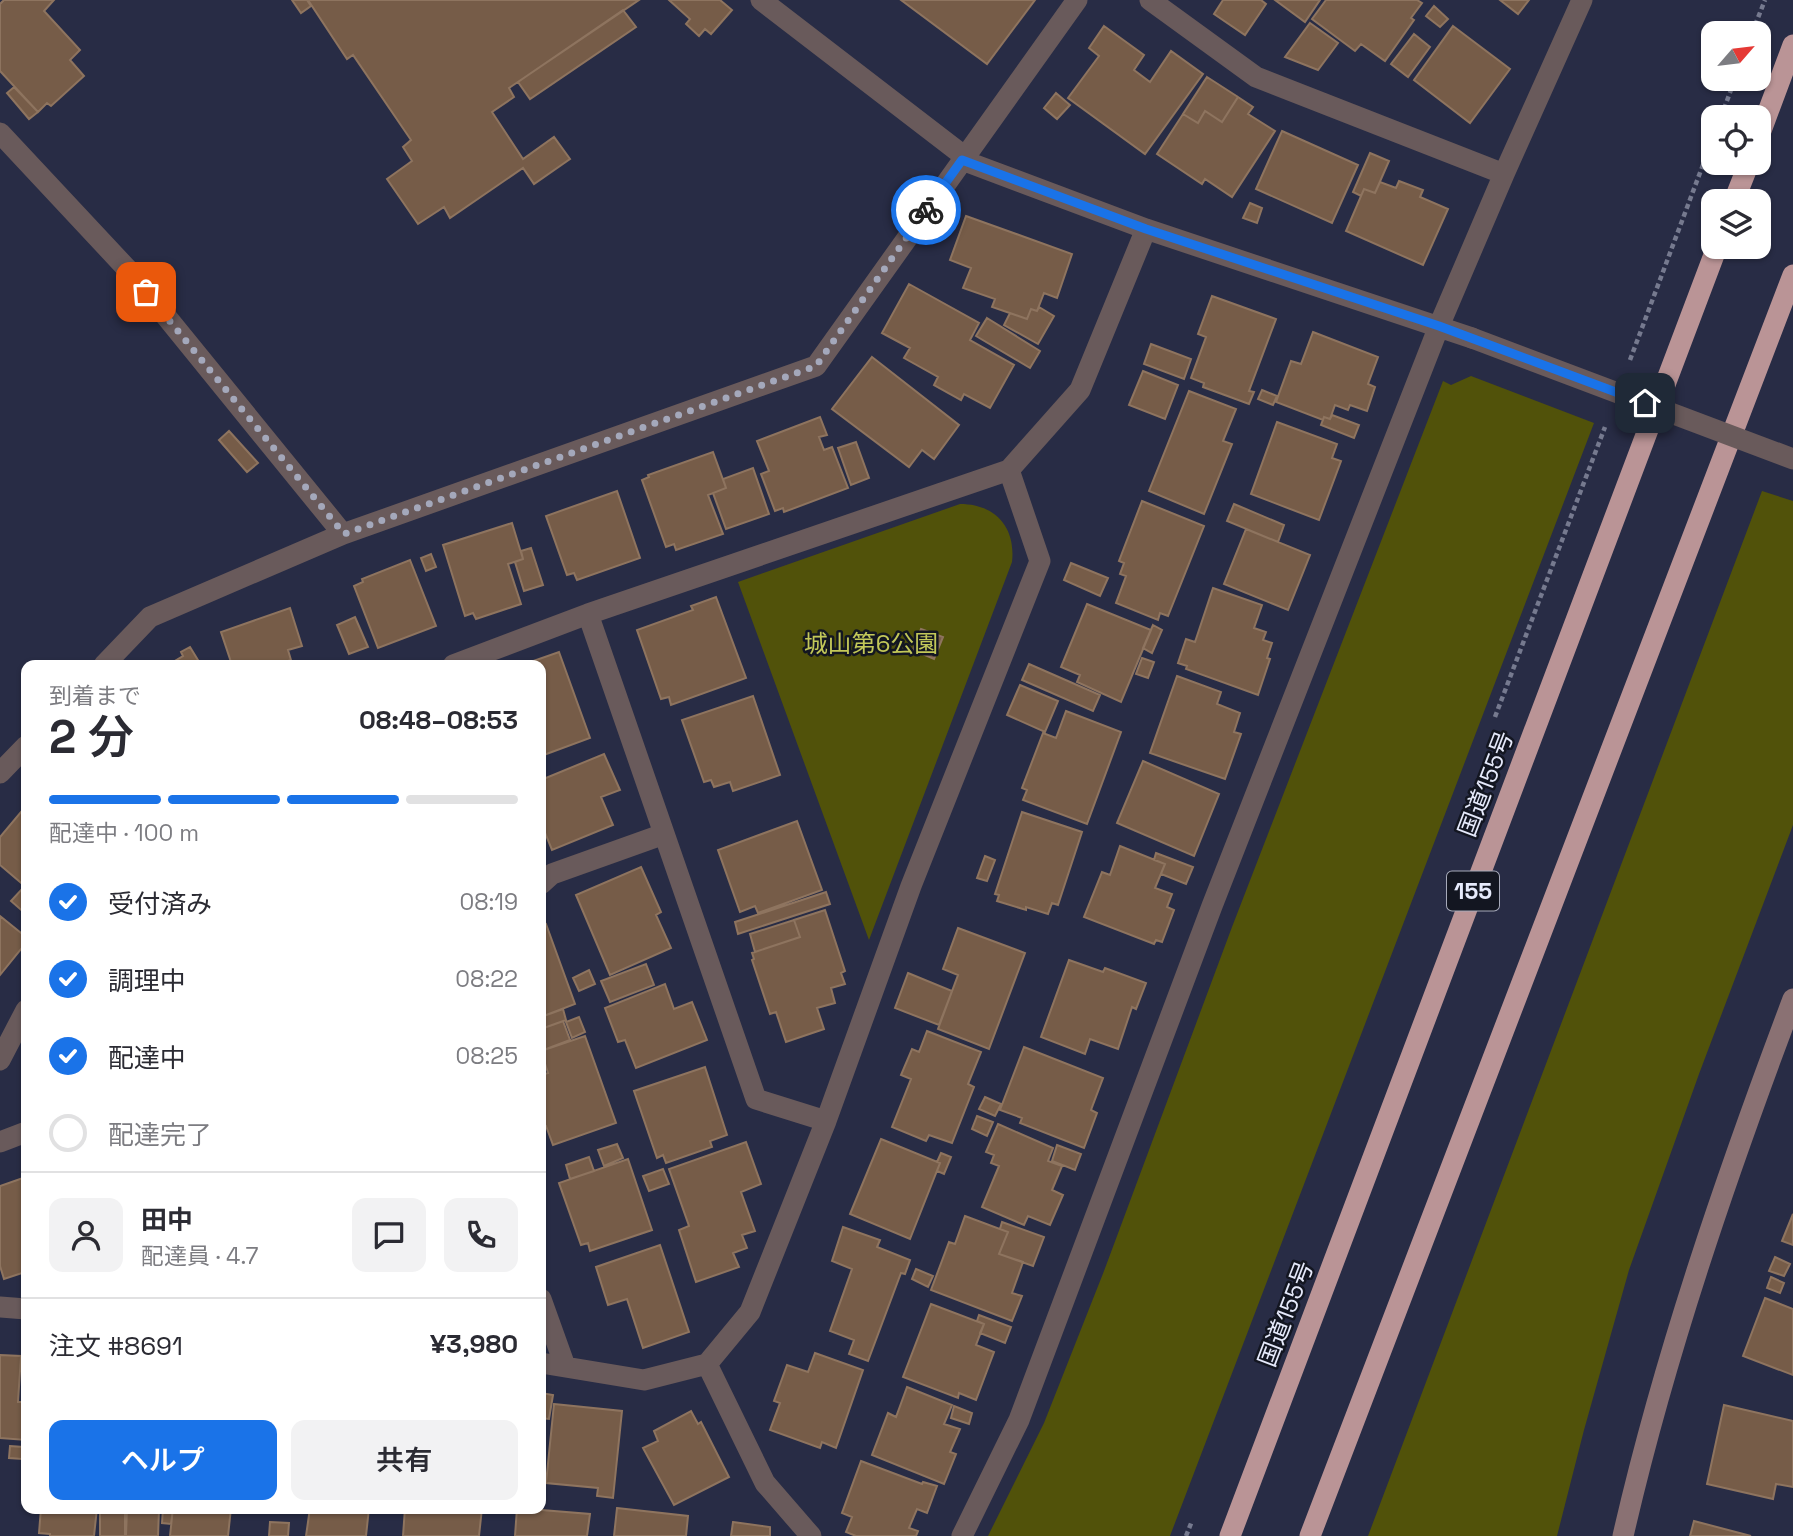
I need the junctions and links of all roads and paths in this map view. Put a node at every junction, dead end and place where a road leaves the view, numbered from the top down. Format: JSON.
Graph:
{"nodes":[{"id":1,"x":761,"y":0,"type":"edge"},
{"id":2,"x":1077,"y":0,"type":"edge"},
{"id":3,"x":1150,"y":0,"type":"edge"},
{"id":4,"x":1582,"y":0,"type":"edge"},
{"id":5,"x":1765,"y":0,"type":"edge"},
{"id":6,"x":1757,"y":21,"type":"edge"},
{"id":7,"x":1793,"y":45,"type":"edge"},
{"id":8,"x":1771,"y":105,"type":"edge"},
{"id":9,"x":0,"y":133,"type":"edge"},
{"id":10,"x":963,"y":158,"type":"junction"},
{"id":11,"x":1504,"y":174,"type":"junction"},
{"id":12,"x":1146,"y":229,"type":"junction"},
{"id":13,"x":1712,"y":259,"type":"edge"},
{"id":14,"x":1793,"y":275,"type":"edge"},
{"id":15,"x":1439,"y":326,"type":"junction"},
{"id":16,"x":1793,"y":458,"type":"edge"},
{"id":17,"x":1009,"y":470,"type":"junction"},
{"id":18,"x":344,"y":534,"type":"junction"},
{"id":19,"x":588,"y":614,"type":"junction"},
{"id":20,"x":109,"y":660,"type":"edge"},
{"id":21,"x":466,"y":660,"type":"edge"},
{"id":22,"x":21,"y":751,"type":"edge"},
{"id":23,"x":0,"y":773,"type":"edge"},
{"id":24,"x":664,"y":834,"type":"junction"},
{"id":25,"x":546,"y":879,"type":"edge"},
{"id":26,"x":1793,"y":999,"type":"edge"},
{"id":27,"x":21,"y":1020,"type":"edge"},
{"id":28,"x":0,"y":1060,"type":"edge"},
{"id":29,"x":826,"y":1121,"type":"junction"},
{"id":30,"x":21,"y":1134,"type":"edge"},
{"id":31,"x":0,"y":1142,"type":"edge"},
{"id":32,"x":0,"y":1307,"type":"edge"},
{"id":33,"x":21,"y":1309,"type":"edge"},
{"id":34,"x":546,"y":1313,"type":"edge"},
{"id":35,"x":546,"y":1364,"type":"edge"},
{"id":36,"x":707,"y":1364,"type":"junction"},
{"id":37,"x":565,"y":1366,"type":"junction"},
{"id":38,"x":811,"y":1536,"type":"edge"},
{"id":39,"x":962,"y":1536,"type":"edge"},
{"id":40,"x":1230,"y":1536,"type":"edge"},
{"id":41,"x":1310,"y":1536,"type":"edge"},
{"id":42,"x":1623,"y":1536,"type":"edge"}],
"edges":[{"from":1,"to":10,"type":"street"},
{"from":2,"to":10,"type":"street"},
{"from":3,"to":11,"type":"street"},
{"from":4,"to":11,"type":"street"},
{"from":5,"to":6,"type":"path"},
{"from":7,"to":8,"type":"highway"},
{"from":9,"to":18,"type":"street"},
{"from":10,"to":12,"type":"street"},
{"from":10,"to":18,"type":"street"},
{"from":11,"to":15,"type":"street"},
{"from":12,"to":15,"type":"street"},
{"from":12,"to":17,"type":"street"},
{"from":13,"to":40,"type":"highway","name":"国道155号","number":"155"},
{"from":14,"to":41,"type":"highway"},
{"from":15,"to":16,"type":"street","bridge":true},
{"from":15,"to":39,"type":"street"},
{"from":17,"to":19,"type":"street"},
{"from":17,"to":29,"type":"street"},
{"from":18,"to":20,"type":"street"},
{"from":19,"to":21,"type":"street"},
{"from":19,"to":24,"type":"street"},
{"from":22,"to":23,"type":"street"},
{"from":24,"to":25,"type":"street"},
{"from":24,"to":29,"type":"street"},
{"from":26,"to":42,"type":"street"},
{"from":27,"to":28,"type":"street"},
{"from":29,"to":36,"type":"street"},
{"from":30,"to":31,"type":"street"},
{"from":32,"to":33,"type":"street"},
{"from":34,"to":37,"type":"street"},
{"from":35,"to":37,"type":"street"},
{"from":36,"to":37,"type":"street"},
{"from":36,"to":38,"type":"street"}]}
